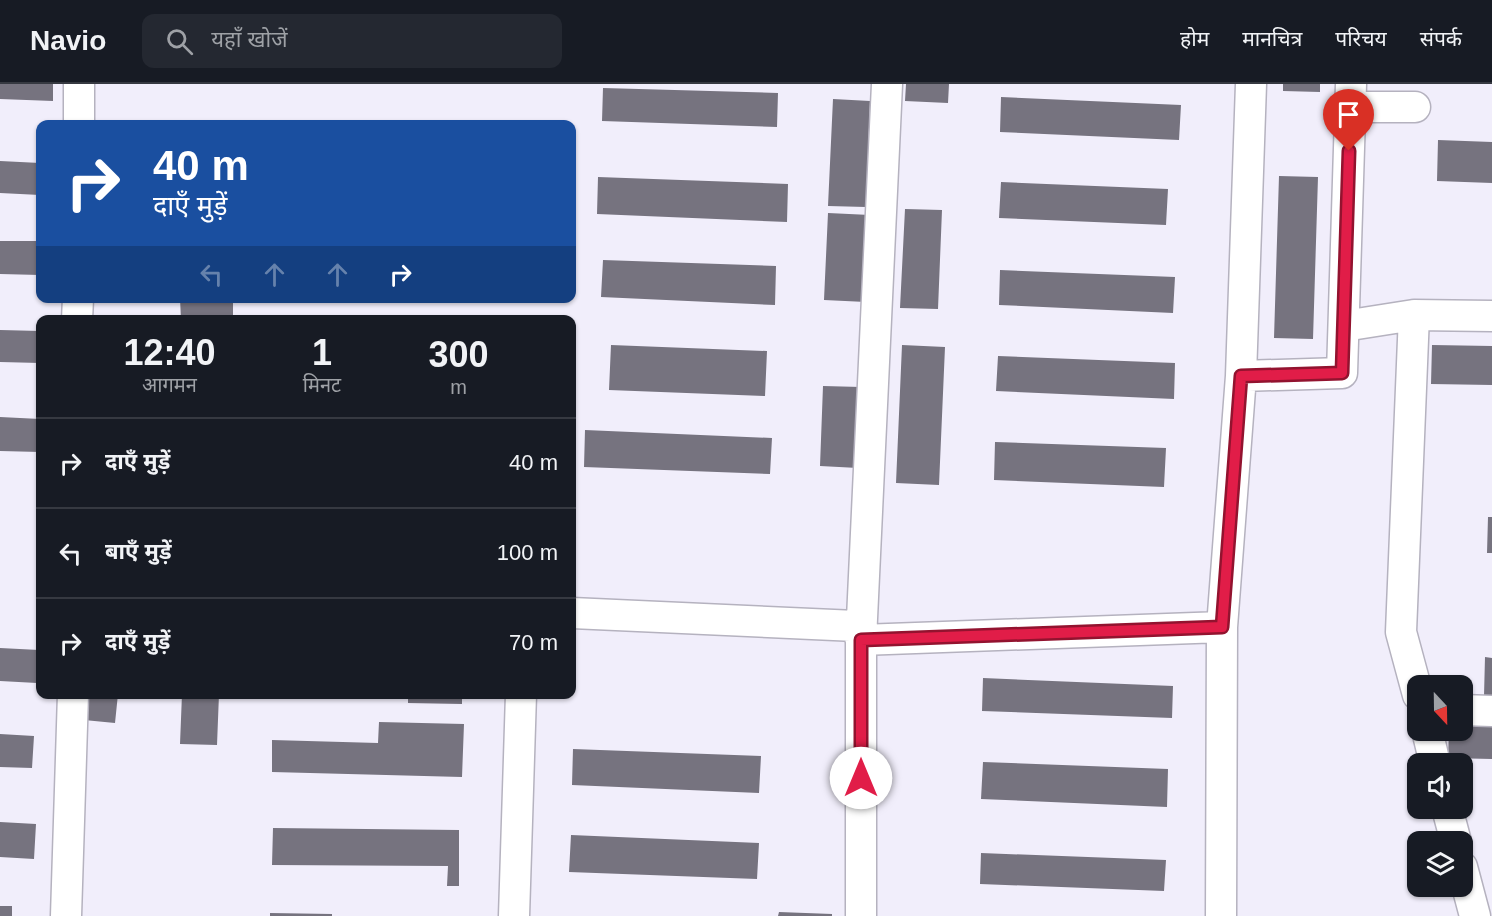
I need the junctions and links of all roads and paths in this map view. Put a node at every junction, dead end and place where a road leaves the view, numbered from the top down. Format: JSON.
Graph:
{"nodes":[{"id":1,"x":79,"y":84,"type":"edge"},
{"id":2,"x":887,"y":84,"type":"edge"},
{"id":3,"x":1251,"y":84,"type":"edge"},
{"id":4,"x":1350,"y":95,"type":"edge"},
{"id":5,"x":1416,"y":106,"type":"dead end"},
{"id":6,"x":79,"y":120,"type":"edge"},
{"id":7,"x":1414,"y":315,"type":"junction"},
{"id":8,"x":1492,"y":316,"type":"edge"},
{"id":9,"x":1344,"y":326,"type":"junction"},
{"id":10,"x":1241,"y":376,"type":"junction"},
{"id":11,"x":576,"y":613,"type":"edge"},
{"id":12,"x":1222,"y":627,"type":"junction"},
{"id":13,"x":861,"y":640,"type":"junction"},
{"id":14,"x":1413,"y":675,"type":"edge"},
{"id":15,"x":73,"y":699,"type":"edge"},
{"id":16,"x":521,"y":699,"type":"edge"},
{"id":17,"x":1473,"y":710,"type":"edge"},
{"id":18,"x":1492,"y":711,"type":"edge"},
{"id":19,"x":1471,"y":897,"type":"edge"},
{"id":20,"x":66,"y":916,"type":"edge"},
{"id":21,"x":514,"y":916,"type":"edge"},
{"id":22,"x":861,"y":916,"type":"edge"},
{"id":23,"x":1221,"y":916,"type":"edge"},
{"id":24,"x":1476,"y":916,"type":"edge"}],
"edges":[{"from":1,"to":6,"type":"street"},
{"from":2,"to":13,"type":"street"},
{"from":3,"to":10,"type":"street"},
{"from":4,"to":5,"type":"street"},
{"from":4,"to":9,"type":"street"},
{"from":7,"to":8,"type":"street"},
{"from":7,"to":9,"type":"street"},
{"from":7,"to":14,"type":"street"},
{"from":9,"to":10,"type":"street"},
{"from":10,"to":12,"type":"street"},
{"from":11,"to":13,"type":"street"},
{"from":12,"to":13,"type":"street"},
{"from":12,"to":23,"type":"street"},
{"from":13,"to":22,"type":"street"},
{"from":15,"to":20,"type":"street"},
{"from":16,"to":21,"type":"street"},
{"from":17,"to":18,"type":"street"},
{"from":19,"to":24,"type":"street"}]}
